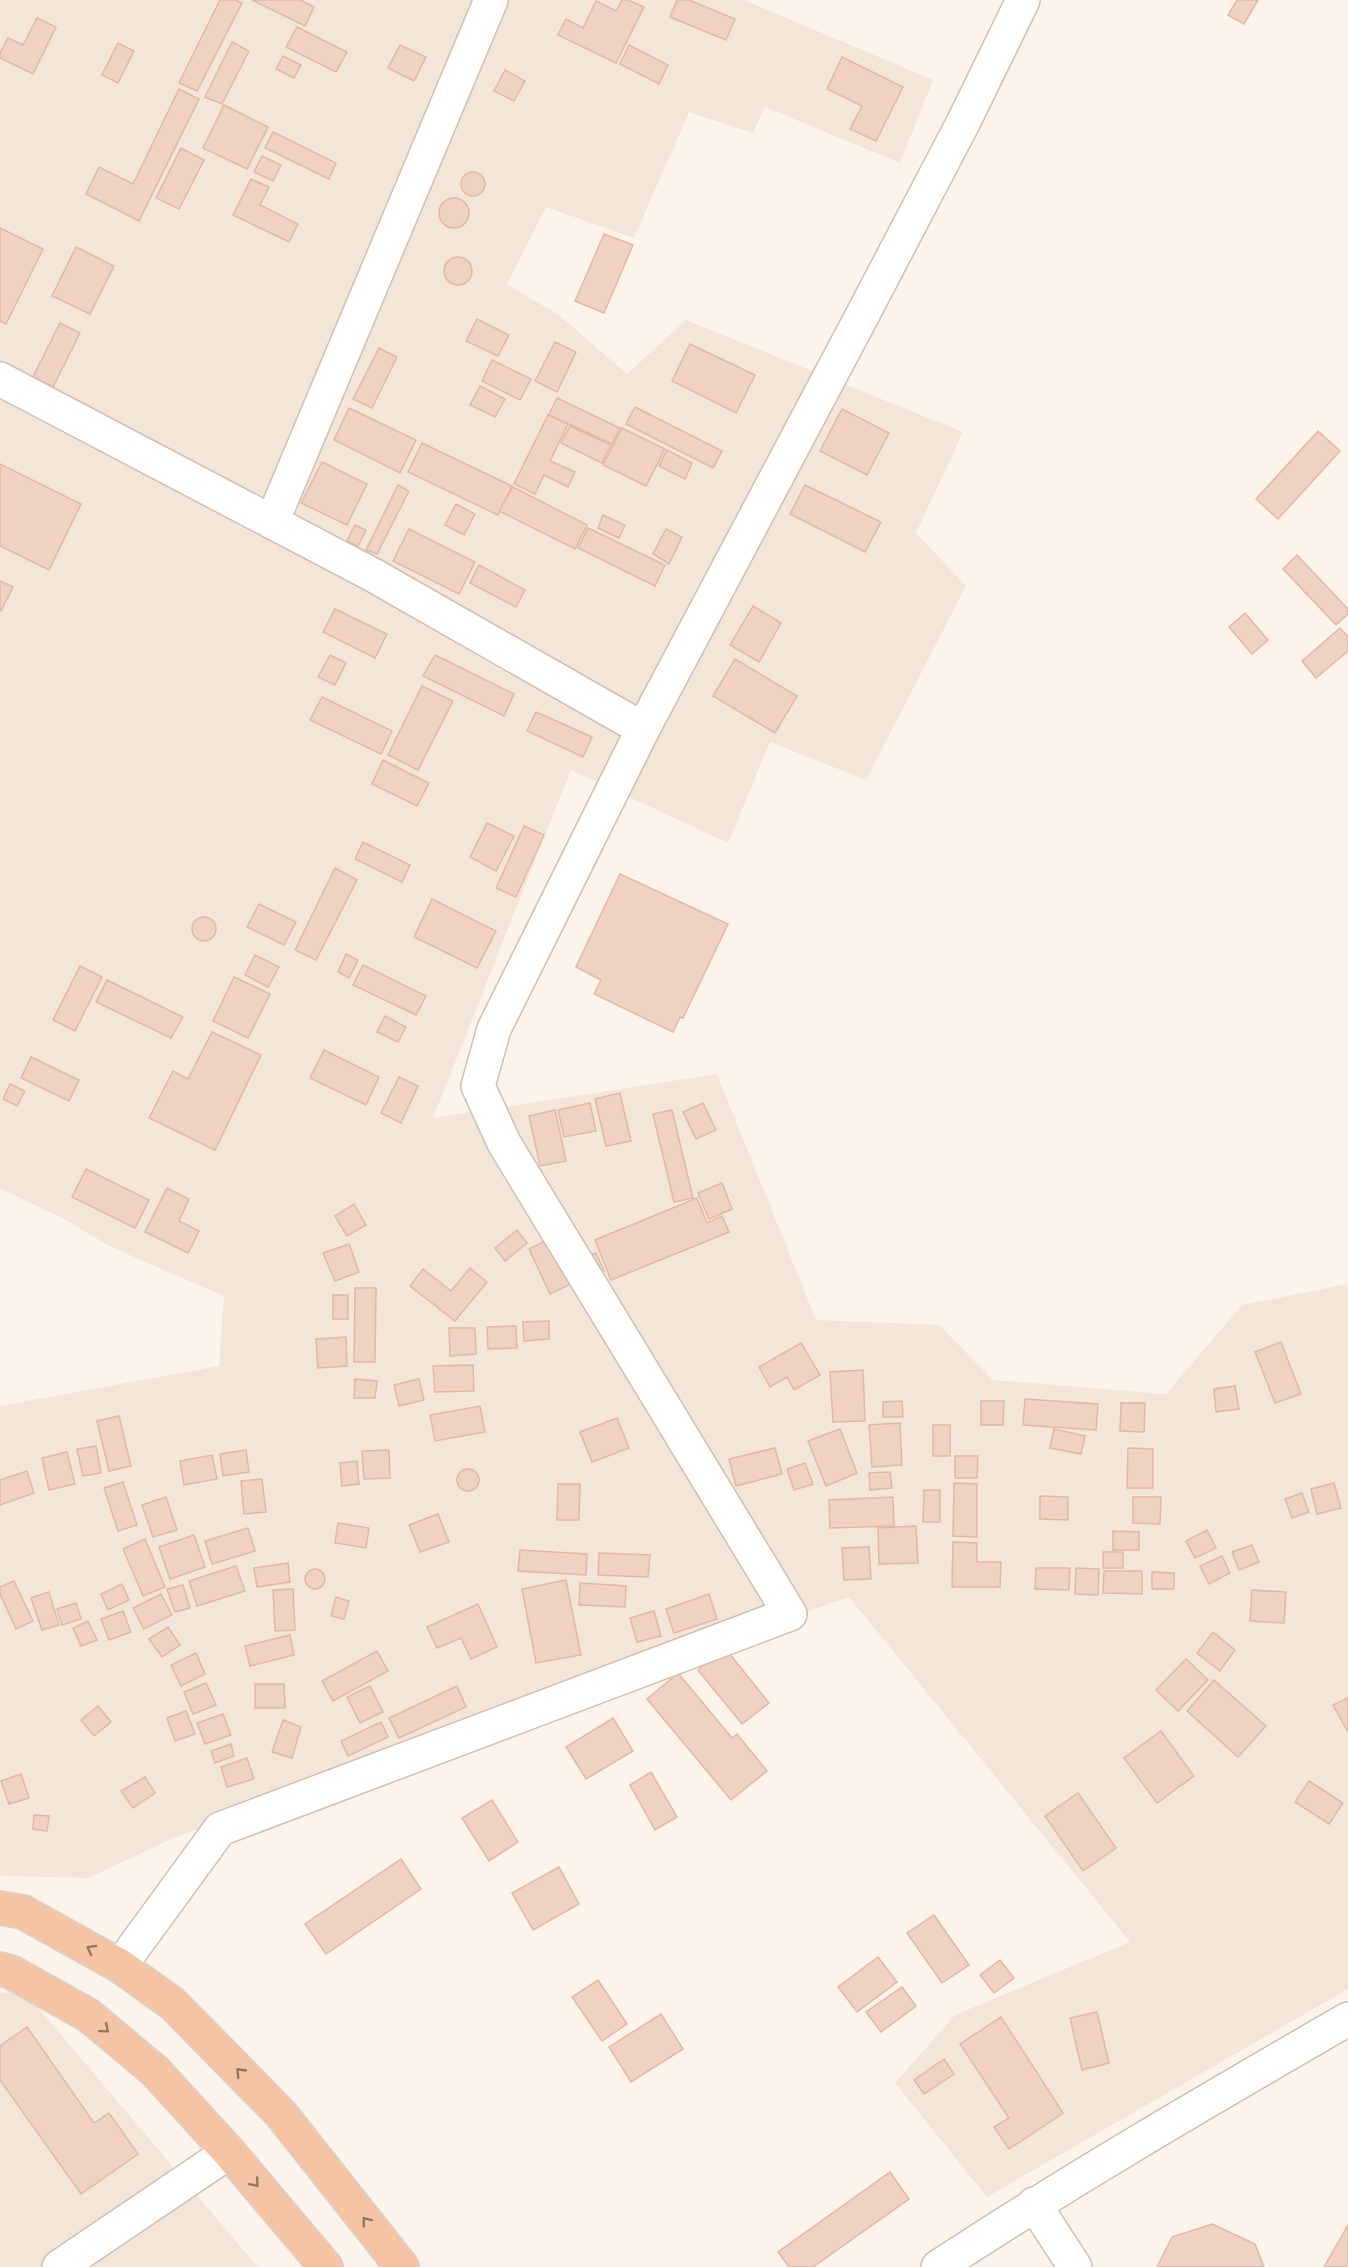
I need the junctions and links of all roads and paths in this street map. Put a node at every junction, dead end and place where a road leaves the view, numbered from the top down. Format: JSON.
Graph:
{"nodes":[{"id":1,"x":491,"y":0,"type":"edge"},
{"id":2,"x":1023,"y":0,"type":"edge"},
{"id":3,"x":0,"y":379,"type":"edge"},
{"id":4,"x":272,"y":522,"type":"junction"},
{"id":5,"x":643,"y":729,"type":"junction"},
{"id":6,"x":0,"y":1908,"type":"edge"},
{"id":7,"x":120,"y":1966,"type":"junction"},
{"id":8,"x":0,"y":1969,"type":"edge"},
{"id":9,"x":1348,"y":2019,"type":"edge"},
{"id":10,"x":229,"y":2152,"type":"junction"},
{"id":11,"x":1034,"y":2204,"type":"junction"},
{"id":12,"x":59,"y":2267,"type":"edge"},
{"id":13,"x":326,"y":2267,"type":"edge"},
{"id":14,"x":402,"y":2267,"type":"edge"},
{"id":15,"x":938,"y":2267,"type":"edge"},
{"id":16,"x":1075,"y":2267,"type":"edge"}],
"edges":[{"from":1,"to":4,"type":"street"},
{"from":2,"to":5,"type":"street"},
{"from":3,"to":4,"type":"street"},
{"from":4,"to":5,"type":"street"},
{"from":5,"to":7,"type":"street"},
{"from":7,"to":6,"type":"highway","one_way":true},
{"from":14,"to":7,"type":"highway","one_way":true},
{"from":8,"to":10,"type":"highway","one_way":true},
{"from":9,"to":11,"type":"street"},
{"from":10,"to":12,"type":"street"},
{"from":10,"to":13,"type":"highway","one_way":true},
{"from":11,"to":15,"type":"street"},
{"from":11,"to":16,"type":"street"}]}
